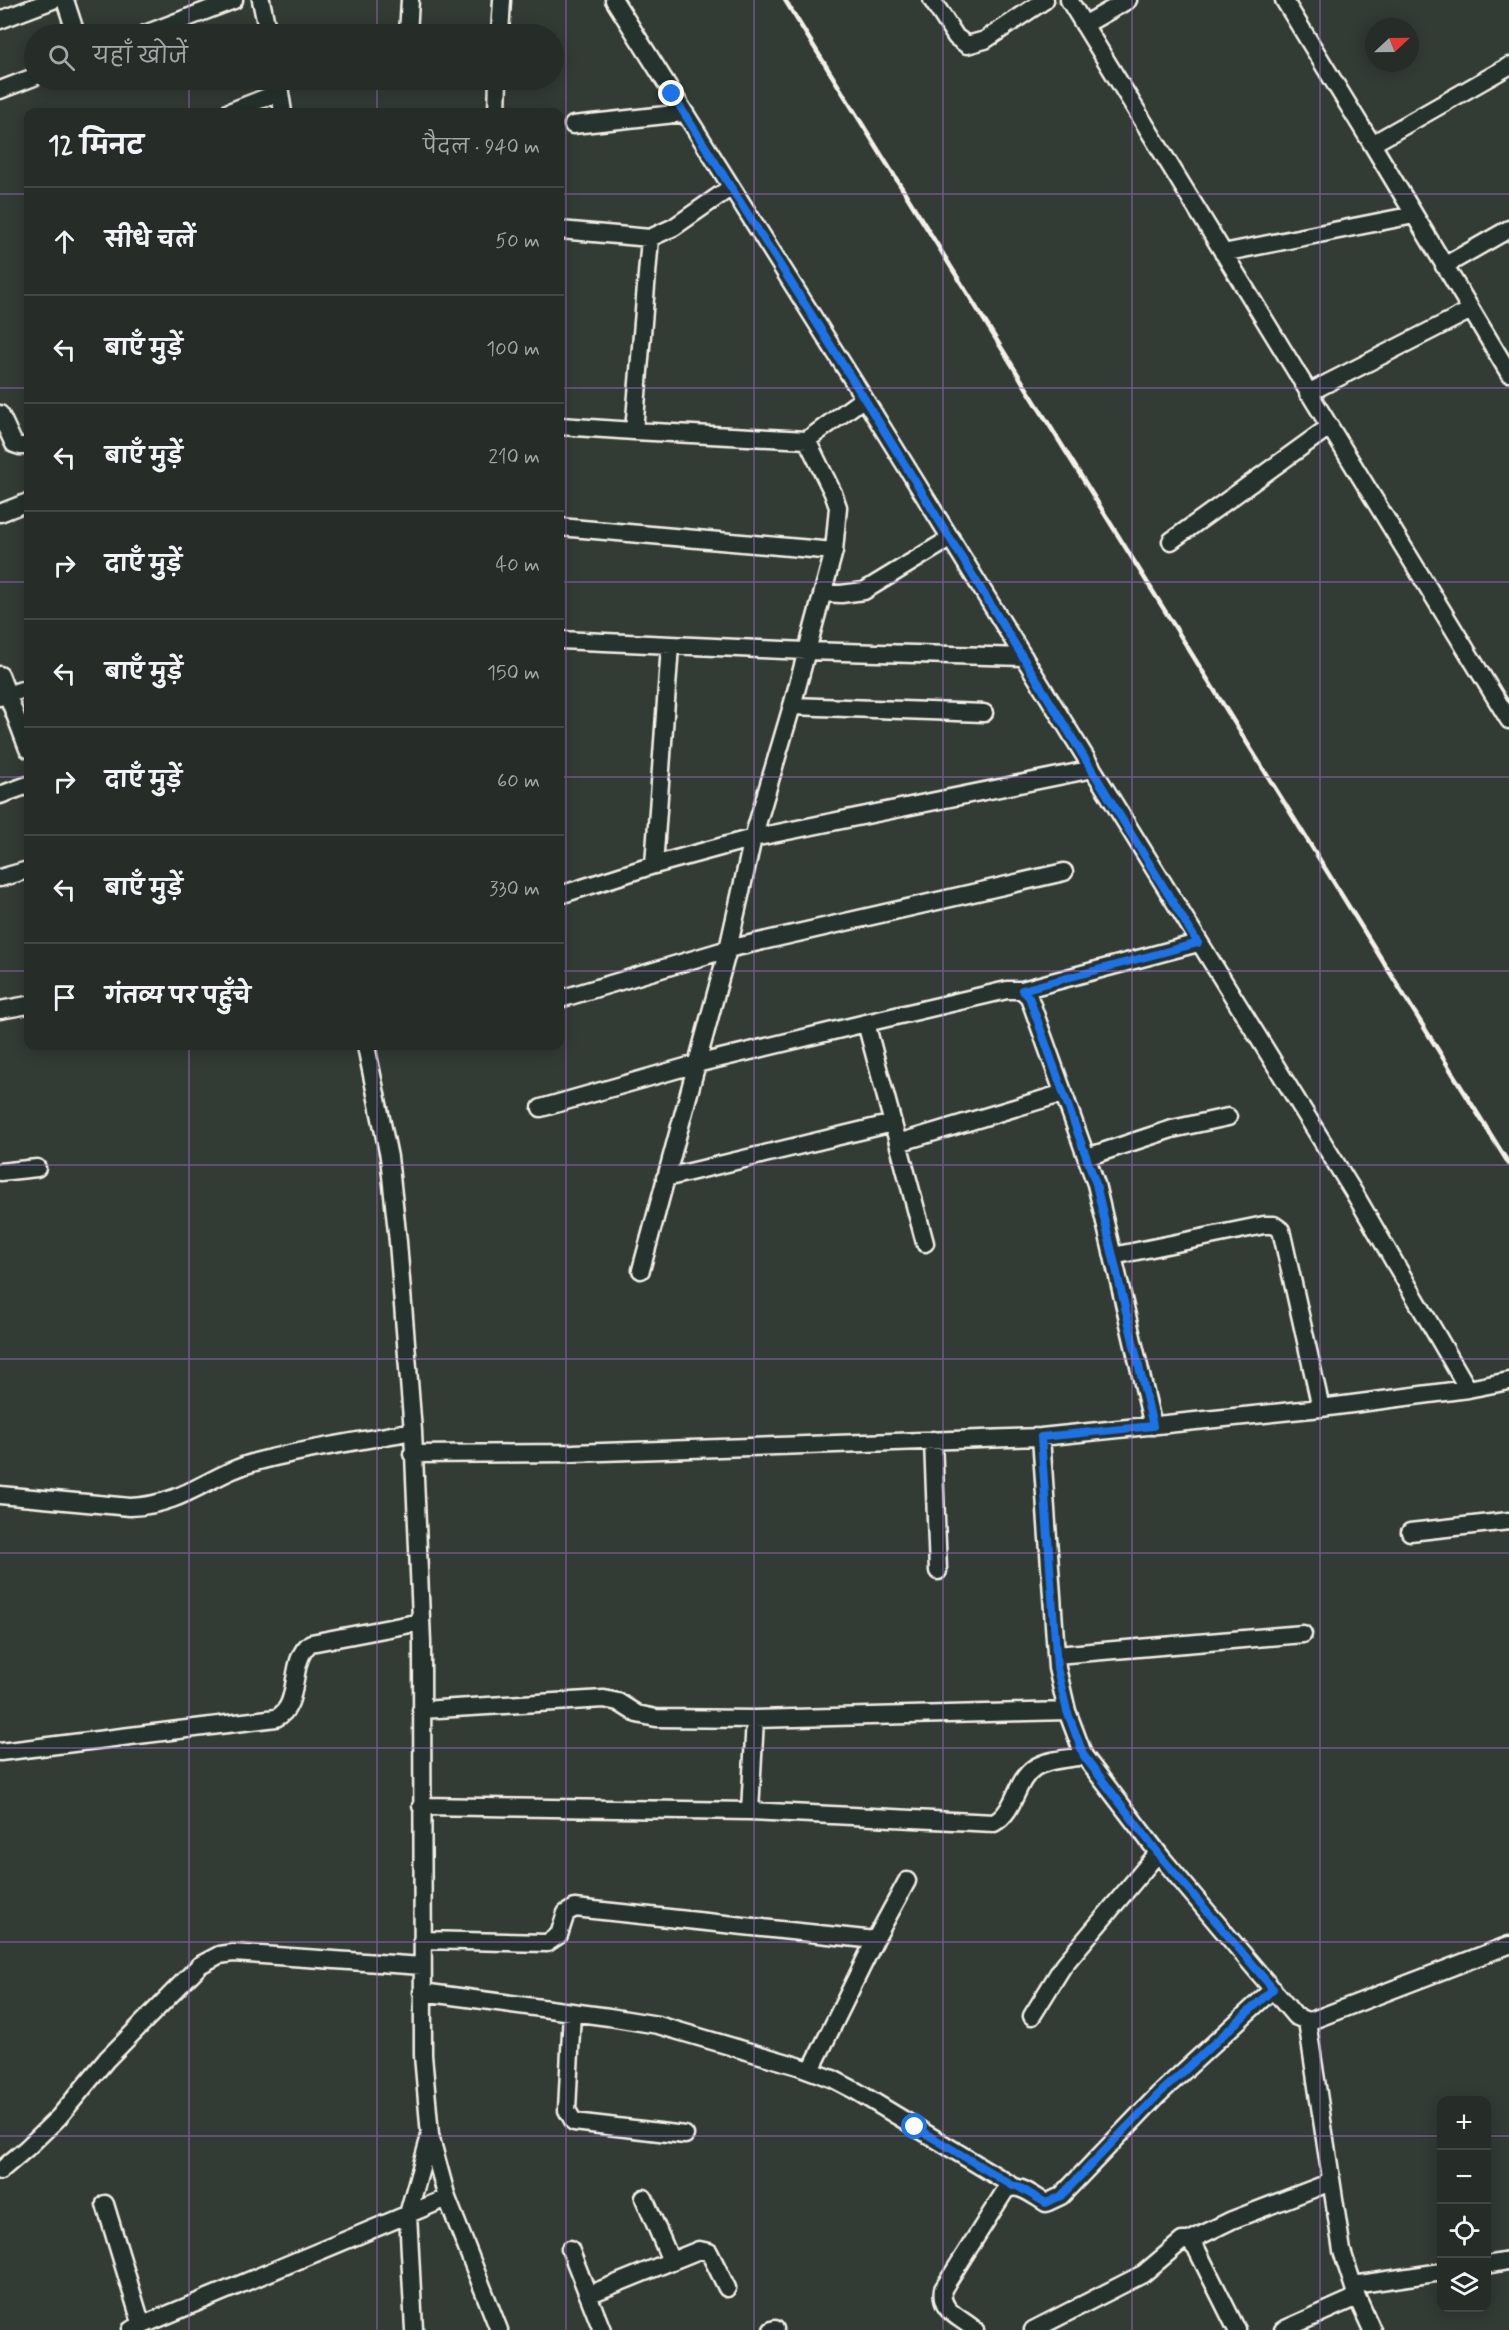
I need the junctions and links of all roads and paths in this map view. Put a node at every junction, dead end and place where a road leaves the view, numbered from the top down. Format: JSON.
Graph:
{"nodes":[{"id":1,"x":53,"y":0,"type":"edge"},
{"id":2,"x":65,"y":0,"type":"edge"},
{"id":3,"x":234,"y":0,"type":"edge"},
{"id":4,"x":261,"y":0,"type":"edge"},
{"id":5,"x":410,"y":0,"type":"edge"},
{"id":6,"x":502,"y":0,"type":"edge"},
{"id":7,"x":614,"y":0,"type":"edge"},
{"id":8,"x":932,"y":0,"type":"edge"},
{"id":9,"x":1046,"y":0,"type":"edge"},
{"id":10,"x":1069,"y":0,"type":"edge"},
{"id":11,"x":1128,"y":0,"type":"edge"},
{"id":12,"x":1284,"y":0,"type":"edge"},
{"id":13,"x":0,"y":20,"type":"edge"},
{"id":14,"x":73,"y":24,"type":"edge"},
{"id":15,"x":171,"y":24,"type":"edge"},
{"id":16,"x":266,"y":24,"type":"edge"},
{"id":17,"x":409,"y":24,"type":"edge"},
{"id":18,"x":501,"y":24,"type":"edge"},
{"id":19,"x":1084,"y":25,"type":"junction"},
{"id":20,"x":1509,"y":66,"type":"edge"},
{"id":21,"x":24,"y":81,"type":"edge"},
{"id":22,"x":0,"y":90,"type":"edge"},
{"id":23,"x":271,"y":90,"type":"edge"},
{"id":24,"x":280,"y":90,"type":"edge"},
{"id":25,"x":498,"y":90,"type":"edge"},
{"id":26,"x":237,"y":108,"type":"edge"},
{"id":27,"x":282,"y":108,"type":"edge"},
{"id":28,"x":497,"y":108,"type":"edge"},
{"id":29,"x":684,"y":113,"type":"junction"},
{"id":30,"x":573,"y":125,"type":"dead end"},
{"id":31,"x":1372,"y":144,"type":"junction"},
{"id":32,"x":730,"y":188,"type":"junction"},
{"id":33,"x":1414,"y":215,"type":"junction"},
{"id":34,"x":1509,"y":229,"type":"edge"},
{"id":35,"x":564,"y":230,"type":"edge"},
{"id":36,"x":650,"y":238,"type":"junction"},
{"id":37,"x":1223,"y":253,"type":"junction"},
{"id":38,"x":1444,"y":266,"type":"junction"},
{"id":39,"x":1471,"y":310,"type":"junction"},
{"id":40,"x":1509,"y":373,"type":"edge"},
{"id":41,"x":1308,"y":393,"type":"junction"},
{"id":42,"x":864,"y":398,"type":"junction"},
{"id":43,"x":0,"y":414,"type":"edge"},
{"id":44,"x":564,"y":426,"type":"edge"},
{"id":45,"x":1329,"y":427,"type":"junction"},
{"id":46,"x":634,"y":430,"type":"junction"},
{"id":47,"x":807,"y":440,"type":"junction"},
{"id":48,"x":24,"y":446,"type":"edge"},
{"id":49,"x":24,"y":504,"type":"edge"},
{"id":50,"x":0,"y":513,"type":"edge"},
{"id":51,"x":564,"y":527,"type":"edge"},
{"id":52,"x":951,"y":538,"type":"junction"},
{"id":53,"x":1171,"y":541,"type":"dead end"},
{"id":54,"x":834,"y":551,"type":"junction"},
{"id":55,"x":823,"y":593,"type":"junction"},
{"id":56,"x":564,"y":640,"type":"edge"},
{"id":57,"x":670,"y":646,"type":"junction"},
{"id":58,"x":806,"y":651,"type":"junction"},
{"id":59,"x":1024,"y":657,"type":"junction"},
{"id":60,"x":0,"y":675,"type":"edge"},
{"id":61,"x":24,"y":689,"type":"edge"},
{"id":62,"x":4,"y":696,"type":"edge"},
{"id":63,"x":792,"y":706,"type":"junction"},
{"id":64,"x":984,"y":713,"type":"dead end"},
{"id":65,"x":1509,"y":720,"type":"edge"},
{"id":66,"x":24,"y":740,"type":"edge"},
{"id":67,"x":1093,"y":769,"type":"junction"},
{"id":68,"x":24,"y":786,"type":"edge"},
{"id":69,"x":0,"y":795,"type":"edge"},
{"id":70,"x":753,"y":837,"type":"junction"},
{"id":71,"x":654,"y":865,"type":"junction"},
{"id":72,"x":24,"y":871,"type":"edge"},
{"id":73,"x":1064,"y":872,"type":"dead end"},
{"id":74,"x":0,"y":878,"type":"edge"},
{"id":75,"x":564,"y":894,"type":"edge"},
{"id":76,"x":1198,"y":943,"type":"junction"},
{"id":77,"x":728,"y":949,"type":"junction"},
{"id":78,"x":1022,"y":990,"type":"junction"},
{"id":79,"x":564,"y":998,"type":"edge"},
{"id":80,"x":24,"y":1006,"type":"edge"},
{"id":81,"x":0,"y":1010,"type":"edge"},
{"id":82,"x":866,"y":1023,"type":"junction"},
{"id":83,"x":367,"y":1050,"type":"edge"},
{"id":84,"x":696,"y":1064,"type":"junction"},
{"id":85,"x":1064,"y":1093,"type":"junction"},
{"id":86,"x":541,"y":1108,"type":"dead end"},
{"id":87,"x":1228,"y":1117,"type":"dead end"},
{"id":88,"x":892,"y":1123,"type":"junction"},
{"id":89,"x":898,"y":1143,"type":"junction"},
{"id":90,"x":1087,"y":1157,"type":"junction"},
{"id":91,"x":37,"y":1168,"type":"dead end"},
{"id":92,"x":0,"y":1173,"type":"edge"},
{"id":93,"x":665,"y":1178,"type":"junction"},
{"id":94,"x":925,"y":1243,"type":"dead end"},
{"id":95,"x":1113,"y":1256,"type":"junction"},
{"id":96,"x":641,"y":1270,"type":"dead end"},
{"id":97,"x":1509,"y":1382,"type":"edge"},
{"id":98,"x":1468,"y":1389,"type":"junction"},
{"id":99,"x":1321,"y":1408,"type":"junction"},
{"id":100,"x":1153,"y":1426,"type":"junction"},
{"id":101,"x":413,"y":1431,"type":"junction"},
{"id":102,"x":1041,"y":1437,"type":"junction"},
{"id":103,"x":933,"y":1440,"type":"junction"},
{"id":104,"x":412,"y":1454,"type":"junction"},
{"id":105,"x":0,"y":1495,"type":"edge"},
{"id":106,"x":1509,"y":1521,"type":"edge"},
{"id":107,"x":1410,"y":1532,"type":"dead end"},
{"id":108,"x":938,"y":1571,"type":"dead end"},
{"id":109,"x":421,"y":1622,"type":"junction"},
{"id":110,"x":1303,"y":1634,"type":"dead end"},
{"id":111,"x":1056,"y":1655,"type":"junction"},
{"id":112,"x":421,"y":1710,"type":"junction"},
{"id":113,"x":1067,"y":1711,"type":"junction"},
{"id":114,"x":755,"y":1719,"type":"junction"},
{"id":115,"x":0,"y":1752,"type":"edge"},
{"id":116,"x":1084,"y":1756,"type":"junction"},
{"id":117,"x":422,"y":1806,"type":"junction"},
{"id":118,"x":750,"y":1811,"type":"junction"},
{"id":119,"x":1158,"y":1853,"type":"junction"},
{"id":120,"x":908,"y":1881,"type":"dead end"},
{"id":121,"x":422,"y":1940,"type":"junction"},
{"id":122,"x":875,"y":1940,"type":"junction"},
{"id":123,"x":1509,"y":1945,"type":"edge"},
{"id":124,"x":422,"y":1966,"type":"junction"},
{"id":125,"x":1273,"y":1989,"type":"junction"},
{"id":126,"x":422,"y":1992,"type":"junction"},
{"id":127,"x":572,"y":2012,"type":"junction"},
{"id":128,"x":1032,"y":2016,"type":"dead end"},
{"id":129,"x":1307,"y":2021,"type":"junction"},
{"id":130,"x":811,"y":2070,"type":"junction"},
{"id":131,"x":430,"y":2135,"type":"junction"},
{"id":132,"x":685,"y":2135,"type":"dead end"},
{"id":133,"x":0,"y":2171,"type":"edge"},
{"id":134,"x":1331,"y":2182,"type":"junction"},
{"id":135,"x":1013,"y":2186,"type":"junction"},
{"id":136,"x":447,"y":2198,"type":"junction"},
{"id":137,"x":644,"y":2198,"type":"dead end"},
{"id":138,"x":105,"y":2204,"type":"dead end"},
{"id":139,"x":408,"y":2214,"type":"junction"},
{"id":140,"x":1189,"y":2241,"type":"junction"},
{"id":141,"x":570,"y":2249,"type":"dead end"},
{"id":142,"x":671,"y":2261,"type":"junction"},
{"id":143,"x":1508,"y":2261,"type":"edge"},
{"id":144,"x":1491,"y":2264,"type":"edge"},
{"id":145,"x":1437,"y":2273,"type":"edge"},
{"id":146,"x":727,"y":2288,"type":"dead end"},
{"id":147,"x":1355,"y":2291,"type":"junction"},
{"id":148,"x":588,"y":2295,"type":"junction"},
{"id":149,"x":136,"y":2328,"type":"edge"},
{"id":150,"x":414,"y":2330,"type":"edge"},
{"id":151,"x":499,"y":2330,"type":"edge"},
{"id":152,"x":602,"y":2330,"type":"edge"},
{"id":153,"x":975,"y":2330,"type":"edge"},
{"id":154,"x":1033,"y":2330,"type":"edge"},
{"id":155,"x":1237,"y":2330,"type":"edge"},
{"id":156,"x":1283,"y":2330,"type":"edge"},
{"id":157,"x":1372,"y":2330,"type":"edge"}],
"edges":[{"from":1,"to":13,"type":"street"},
{"from":2,"to":14,"type":"street"},
{"from":3,"to":15,"type":"street"},
{"from":4,"to":16,"type":"street"},
{"from":5,"to":17,"type":"street"},
{"from":6,"to":18,"type":"street"},
{"from":7,"to":29,"type":"street"},
{"from":8,"to":9,"type":"street"},
{"from":10,"to":19,"type":"street"},
{"from":11,"to":19,"type":"street"},
{"from":12,"to":31,"type":"street"},
{"from":19,"to":37,"type":"street"},
{"from":20,"to":31,"type":"street"},
{"from":21,"to":22,"type":"street"},
{"from":23,"to":26,"type":"street"},
{"from":24,"to":27,"type":"street"},
{"from":25,"to":28,"type":"street"},
{"from":29,"to":30,"type":"street"},
{"from":29,"to":32,"type":"street"},
{"from":31,"to":33,"type":"street"},
{"from":32,"to":36,"type":"street"},
{"from":32,"to":42,"type":"street"},
{"from":33,"to":37,"type":"street"},
{"from":33,"to":38,"type":"street"},
{"from":34,"to":38,"type":"street"},
{"from":35,"to":36,"type":"street"},
{"from":36,"to":46,"type":"street"},
{"from":37,"to":41,"type":"street"},
{"from":38,"to":39,"type":"street"},
{"from":39,"to":40,"type":"street"},
{"from":39,"to":41,"type":"street"},
{"from":41,"to":45,"type":"street"},
{"from":42,"to":47,"type":"street"},
{"from":42,"to":52,"type":"street"},
{"from":43,"to":48,"type":"street"},
{"from":44,"to":46,"type":"street"},
{"from":45,"to":53,"type":"street"},
{"from":45,"to":65,"type":"street"},
{"from":46,"to":47,"type":"street"},
{"from":47,"to":54,"type":"street"},
{"from":49,"to":50,"type":"street"},
{"from":51,"to":54,"type":"street"},
{"from":52,"to":55,"type":"street"},
{"from":52,"to":59,"type":"street"},
{"from":54,"to":55,"type":"street"},
{"from":55,"to":58,"type":"street"},
{"from":56,"to":57,"type":"street"},
{"from":57,"to":58,"type":"street"},
{"from":57,"to":71,"type":"street"},
{"from":58,"to":59,"type":"street"},
{"from":58,"to":63,"type":"street"},
{"from":59,"to":67,"type":"street"},
{"from":60,"to":62,"type":"street"},
{"from":61,"to":62,"type":"street"},
{"from":62,"to":66,"type":"street"},
{"from":63,"to":64,"type":"street"},
{"from":63,"to":70,"type":"street"},
{"from":67,"to":70,"type":"street"},
{"from":67,"to":76,"type":"street"},
{"from":68,"to":69,"type":"street"},
{"from":70,"to":71,"type":"street"},
{"from":70,"to":77,"type":"street"},
{"from":71,"to":75,"type":"street"},
{"from":72,"to":74,"type":"street"},
{"from":73,"to":77,"type":"street"},
{"from":76,"to":78,"type":"street"},
{"from":76,"to":98,"type":"street"},
{"from":77,"to":79,"type":"street"},
{"from":77,"to":84,"type":"street"},
{"from":78,"to":82,"type":"street"},
{"from":78,"to":85,"type":"street"},
{"from":80,"to":81,"type":"street"},
{"from":82,"to":84,"type":"street"},
{"from":82,"to":88,"type":"street"},
{"from":83,"to":101,"type":"street"},
{"from":84,"to":86,"type":"street"},
{"from":84,"to":93,"type":"street"},
{"from":85,"to":89,"type":"street"},
{"from":85,"to":90,"type":"street"},
{"from":87,"to":90,"type":"street"},
{"from":88,"to":89,"type":"street"},
{"from":88,"to":93,"type":"street"},
{"from":89,"to":94,"type":"street"},
{"from":90,"to":95,"type":"street"},
{"from":91,"to":92,"type":"street"},
{"from":93,"to":96,"type":"street"},
{"from":95,"to":99,"type":"street"},
{"from":95,"to":100,"type":"street"},
{"from":97,"to":98,"type":"street"},
{"from":98,"to":99,"type":"street"},
{"from":99,"to":100,"type":"street"},
{"from":100,"to":102,"type":"street"},
{"from":101,"to":104,"type":"street"},
{"from":101,"to":105,"type":"street"},
{"from":102,"to":103,"type":"street"},
{"from":102,"to":111,"type":"street"},
{"from":103,"to":104,"type":"street"},
{"from":103,"to":108,"type":"street"},
{"from":104,"to":109,"type":"street"},
{"from":106,"to":107,"type":"street"},
{"from":109,"to":112,"type":"street"},
{"from":109,"to":115,"type":"street"},
{"from":110,"to":111,"type":"street"},
{"from":111,"to":113,"type":"street"},
{"from":112,"to":114,"type":"street"},
{"from":112,"to":117,"type":"street"},
{"from":113,"to":114,"type":"street"},
{"from":113,"to":116,"type":"street"},
{"from":114,"to":118,"type":"street"},
{"from":116,"to":118,"type":"street"},
{"from":116,"to":119,"type":"street"},
{"from":117,"to":118,"type":"street"},
{"from":117,"to":121,"type":"street"},
{"from":119,"to":125,"type":"street"},
{"from":119,"to":128,"type":"street"},
{"from":120,"to":122,"type":"street"},
{"from":121,"to":122,"type":"street"},
{"from":121,"to":124,"type":"street"},
{"from":122,"to":130,"type":"street"},
{"from":123,"to":129,"type":"street"},
{"from":124,"to":126,"type":"street"},
{"from":124,"to":133,"type":"street"},
{"from":125,"to":129,"type":"street"},
{"from":125,"to":135,"type":"street"},
{"from":126,"to":127,"type":"street"},
{"from":126,"to":131,"type":"street"},
{"from":127,"to":130,"type":"street"},
{"from":127,"to":132,"type":"street"},
{"from":129,"to":134,"type":"street"},
{"from":130,"to":135,"type":"street"},
{"from":131,"to":136,"type":"street"},
{"from":131,"to":139,"type":"street"},
{"from":134,"to":140,"type":"street"},
{"from":134,"to":147,"type":"street"},
{"from":135,"to":153,"type":"street"},
{"from":136,"to":139,"type":"street"},
{"from":136,"to":151,"type":"street"},
{"from":137,"to":142,"type":"street"},
{"from":138,"to":149,"type":"street"},
{"from":139,"to":149,"type":"street"},
{"from":139,"to":150,"type":"street"},
{"from":140,"to":154,"type":"street"},
{"from":140,"to":155,"type":"street"},
{"from":141,"to":148,"type":"street"},
{"from":142,"to":146,"type":"street"},
{"from":142,"to":148,"type":"street"},
{"from":143,"to":144,"type":"street"},
{"from":145,"to":147,"type":"street"},
{"from":147,"to":156,"type":"street"},
{"from":147,"to":157,"type":"street"},
{"from":148,"to":152,"type":"street"}]}
